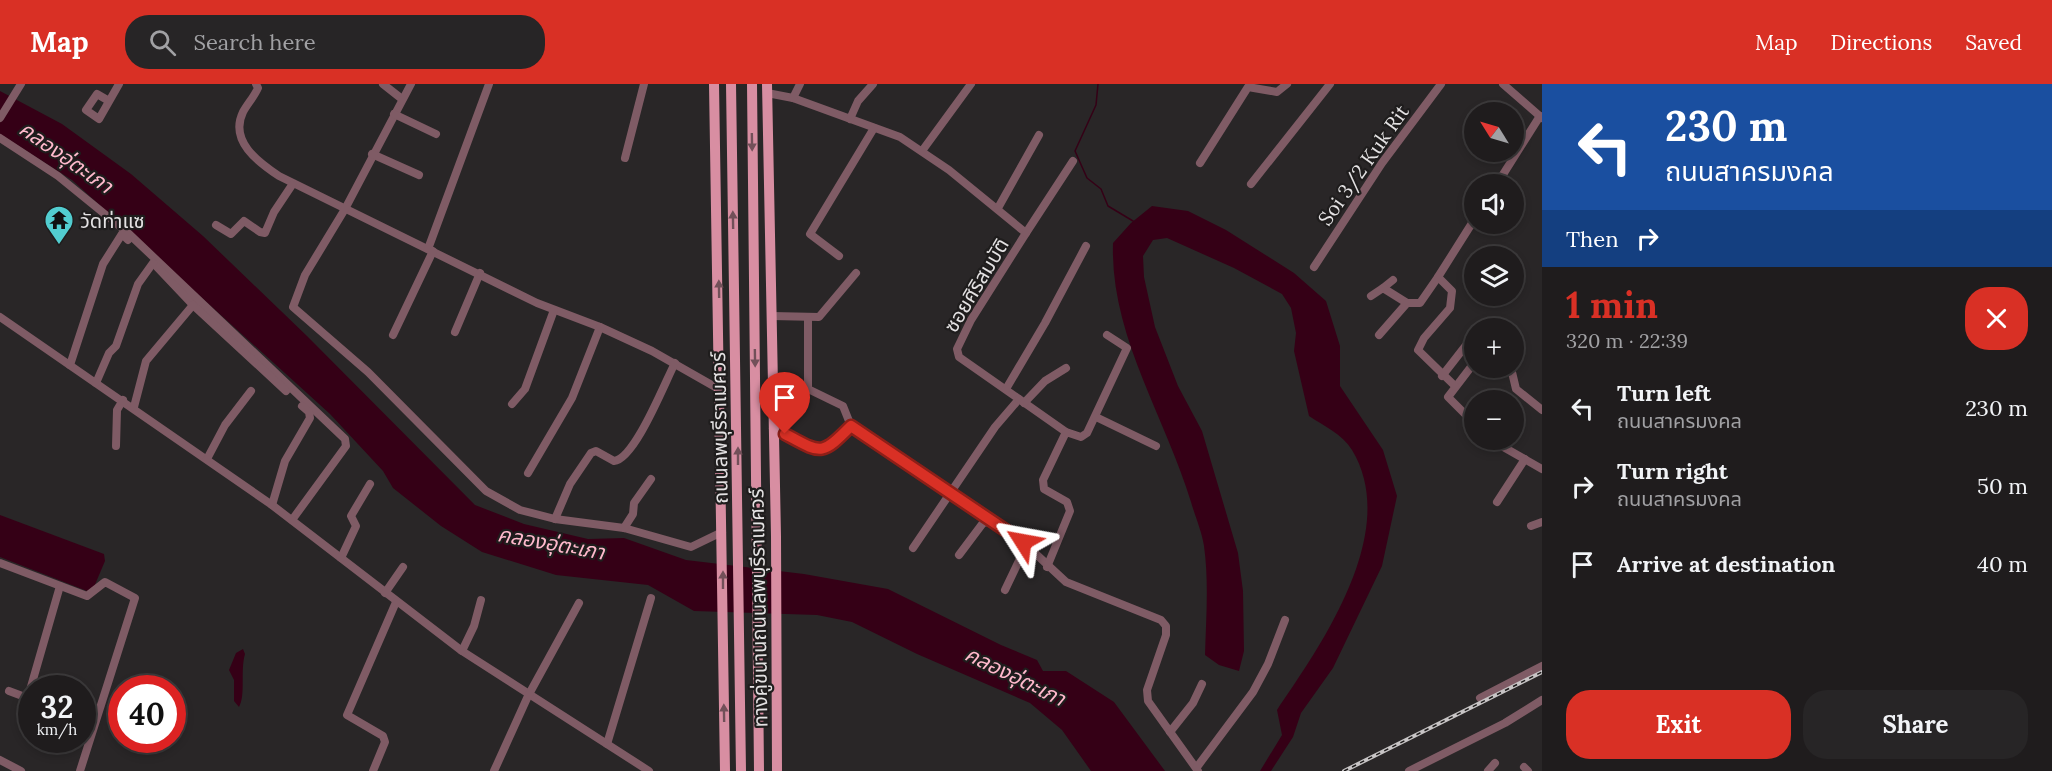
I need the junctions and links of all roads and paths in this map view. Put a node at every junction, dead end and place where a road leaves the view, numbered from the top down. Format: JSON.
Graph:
{"nodes":[{"id":1,"x":21,"y":84,"type":"edge"},
{"id":2,"x":119,"y":84,"type":"edge"},
{"id":3,"x":383,"y":84,"type":"edge"},
{"id":4,"x":411,"y":84,"type":"edge"},
{"id":5,"x":489,"y":84,"type":"edge"},
{"id":6,"x":644,"y":84,"type":"edge"},
{"id":7,"x":714,"y":84,"type":"edge"},
{"id":8,"x":731,"y":84,"type":"edge"},
{"id":9,"x":752,"y":84,"type":"edge"},
{"id":10,"x":800,"y":84,"type":"edge"},
{"id":11,"x":873,"y":84,"type":"edge"},
{"id":12,"x":971,"y":84,"type":"edge"},
{"id":13,"x":1287,"y":84,"type":"edge"},
{"id":14,"x":1330,"y":84,"type":"edge"},
{"id":15,"x":1441,"y":84,"type":"edge"},
{"id":16,"x":1503,"y":84,"type":"edge"},
{"id":17,"x":259,"y":85,"type":"edge"},
{"id":18,"x":767,"y":89,"type":"edge"},
{"id":19,"x":793,"y":98,"type":"junction"},
{"id":20,"x":402,"y":99,"type":"junction"},
{"id":21,"x":109,"y":101,"type":"dead end"},
{"id":22,"x":394,"y":114,"type":"junction"},
{"id":23,"x":1541,"y":117,"type":"edge"},
{"id":24,"x":0,"y":118,"type":"edge"},
{"id":25,"x":850,"y":119,"type":"junction"},
{"id":26,"x":874,"y":128,"type":"junction"},
{"id":27,"x":436,"y":134,"type":"dead end"},
{"id":28,"x":1039,"y":135,"type":"dead end"},
{"id":29,"x":0,"y":138,"type":"edge"},
{"id":30,"x":922,"y":151,"type":"junction"},
{"id":31,"x":372,"y":154,"type":"junction"},
{"id":32,"x":625,"y":158,"type":"dead end"},
{"id":33,"x":1073,"y":161,"type":"dead end"},
{"id":34,"x":1200,"y":163,"type":"dead end"},
{"id":35,"x":1504,"y":174,"type":"edge"},
{"id":36,"x":419,"y":175,"type":"dead end"},
{"id":37,"x":1251,"y":184,"type":"dead end"},
{"id":38,"x":292,"y":185,"type":"junction"},
{"id":39,"x":998,"y":208,"type":"junction"},
{"id":40,"x":345,"y":209,"type":"junction"},
{"id":41,"x":216,"y":225,"type":"dead end"},
{"id":42,"x":1026,"y":233,"type":"junction"},
{"id":43,"x":1465,"y":234,"type":"edge"},
{"id":44,"x":1086,"y":246,"type":"dead end"},
{"id":45,"x":430,"y":250,"type":"junction"},
{"id":46,"x":839,"y":256,"type":"dead end"},
{"id":47,"x":153,"y":263,"type":"junction"},
{"id":48,"x":1314,"y":267,"type":"dead end"},
{"id":49,"x":480,"y":273,"type":"junction"},
{"id":50,"x":856,"y":273,"type":"dead end"},
{"id":51,"x":1438,"y":277,"type":"junction"},
{"id":52,"x":1393,"y":280,"type":"dead end"},
{"id":53,"x":1383,"y":288,"type":"junction"},
{"id":54,"x":1371,"y":296,"type":"dead end"},
{"id":55,"x":1407,"y":303,"type":"junction"},
{"id":56,"x":193,"y":305,"type":"junction"},
{"id":57,"x":554,"y":310,"type":"junction"},
{"id":58,"x":772,"y":316,"type":"junction"},
{"id":59,"x":0,"y":317,"type":"edge"},
{"id":60,"x":808,"y":317,"type":"junction"},
{"id":61,"x":735,"y":319,"type":"junction"},
{"id":62,"x":755,"y":320,"type":"junction"},
{"id":63,"x":600,"y":327,"type":"junction"},
{"id":64,"x":455,"y":332,"type":"dead end"},
{"id":65,"x":393,"y":335,"type":"dead end"},
{"id":66,"x":1107,"y":335,"type":"dead end"},
{"id":67,"x":1379,"y":335,"type":"dead end"},
{"id":68,"x":1464,"y":348,"type":"edge"},
{"id":69,"x":675,"y":363,"type":"junction"},
{"id":70,"x":70,"y":365,"type":"junction"},
{"id":71,"x":1066,"y":368,"type":"dead end"},
{"id":72,"x":1464,"y":375,"type":"edge"},
{"id":73,"x":1442,"y":376,"type":"junction"},
{"id":74,"x":1513,"y":378,"type":"edge"},
{"id":75,"x":96,"y":382,"type":"junction"},
{"id":76,"x":1455,"y":386,"type":"junction"},
{"id":77,"x":717,"y":388,"type":"junction"},
{"id":78,"x":1005,"y":389,"type":"junction"},
{"id":79,"x":251,"y":391,"type":"dead end"},
{"id":80,"x":123,"y":400,"type":"junction"},
{"id":81,"x":1021,"y":401,"type":"junction"},
{"id":82,"x":512,"y":404,"type":"dead end"},
{"id":83,"x":134,"y":407,"type":"junction"},
{"id":84,"x":1542,"y":410,"type":"edge"},
{"id":85,"x":1464,"y":413,"type":"edge"},
{"id":86,"x":1096,"y":417,"type":"junction"},
{"id":87,"x":851,"y":426,"type":"junction"},
{"id":88,"x":772,"y":428,"type":"junction"},
{"id":89,"x":1066,"y":432,"type":"junction"},
{"id":90,"x":116,"y":446,"type":"dead end"},
{"id":91,"x":1156,"y":446,"type":"dead end"},
{"id":92,"x":1509,"y":450,"type":"edge"},
{"id":93,"x":207,"y":459,"type":"junction"},
{"id":94,"x":1525,"y":459,"type":"junction"},
{"id":95,"x":1542,"y":469,"type":"edge"},
{"id":96,"x":528,"y":473,"type":"dead end"},
{"id":97,"x":651,"y":479,"type":"dead end"},
{"id":98,"x":369,"y":484,"type":"dead end"},
{"id":99,"x":951,"y":493,"type":"junction"},
{"id":100,"x":1497,"y":502,"type":"dead end"},
{"id":101,"x":272,"y":505,"type":"junction"},
{"id":102,"x":555,"y":519,"type":"junction"},
{"id":103,"x":292,"y":520,"type":"junction"},
{"id":104,"x":992,"y":521,"type":"junction"},
{"id":105,"x":1542,"y":522,"type":"edge"},
{"id":106,"x":1531,"y":526,"type":"dead end"},
{"id":107,"x":624,"y":528,"type":"junction"},
{"id":108,"x":723,"y":534,"type":"junction"},
{"id":109,"x":1026,"y":546,"type":"junction"},
{"id":110,"x":913,"y":548,"type":"dead end"},
{"id":111,"x":959,"y":555,"type":"dead end"},
{"id":112,"x":341,"y":558,"type":"junction"},
{"id":113,"x":0,"y":563,"type":"edge"},
{"id":114,"x":403,"y":567,"type":"dead end"},
{"id":115,"x":1047,"y":567,"type":"junction"},
{"id":116,"x":60,"y":586,"type":"junction"},
{"id":117,"x":1005,"y":590,"type":"dead end"},
{"id":118,"x":385,"y":593,"type":"junction"},
{"id":119,"x":651,"y":598,"type":"dead end"},
{"id":120,"x":481,"y":600,"type":"dead end"},
{"id":121,"x":396,"y":602,"type":"junction"},
{"id":122,"x":579,"y":603,"type":"dead end"},
{"id":123,"x":1285,"y":620,"type":"dead end"},
{"id":124,"x":462,"y":651,"type":"junction"},
{"id":125,"x":1542,"y":666,"type":"edge"},
{"id":126,"x":1202,"y":684,"type":"dead end"},
{"id":127,"x":9,"y":691,"type":"dead end"},
{"id":128,"x":528,"y":696,"type":"junction"},
{"id":129,"x":1480,"y":698,"type":"dead end"},
{"id":130,"x":1542,"y":700,"type":"edge"},
{"id":131,"x":1170,"y":732,"type":"junction"},
{"id":132,"x":607,"y":744,"type":"junction"},
{"id":133,"x":0,"y":760,"type":"edge"},
{"id":134,"x":1496,"y":763,"type":"dead end"},
{"id":135,"x":1197,"y":769,"type":"edge"},
{"id":136,"x":21,"y":771,"type":"edge"},
{"id":137,"x":80,"y":771,"type":"edge"},
{"id":138,"x":373,"y":771,"type":"edge"},
{"id":139,"x":494,"y":771,"type":"edge"},
{"id":140,"x":649,"y":771,"type":"edge"},
{"id":141,"x":725,"y":771,"type":"edge"},
{"id":142,"x":741,"y":771,"type":"edge"},
{"id":143,"x":759,"y":771,"type":"edge"},
{"id":144,"x":777,"y":771,"type":"edge"},
{"id":145,"x":1409,"y":771,"type":"edge"},
{"id":146,"x":1488,"y":771,"type":"edge"}],
"edges":[{"from":1,"to":24,"type":"street"},
{"from":2,"to":21,"type":"street"},
{"from":3,"to":20,"type":"street"},
{"from":4,"to":20,"type":"street"},
{"from":5,"to":45,"type":"street"},
{"from":6,"to":32,"type":"street"},
{"from":77,"to":7,"type":"main road","name":"ทางคู่ขนานถนนลพบุรีราเมศวร์","one_way":true},
{"from":61,"to":8,"type":"main road","name":"ถนนลพบุรีราเมศวร์","one_way":true},
{"from":9,"to":62,"type":"main road","name":"ถนนลพบุรีราเมศวร์","one_way":true},
{"from":10,"to":19,"type":"street"},
{"from":11,"to":25,"type":"street"},
{"from":12,"to":30,"type":"street"},
{"from":13,"to":34,"type":"street"},
{"from":14,"to":37,"type":"street"},
{"from":15,"to":48,"type":"street","name":"Soi 3/2 Kuk Rit"},
{"from":16,"to":23,"type":"street"},
{"from":17,"to":38,"type":"street"},
{"from":18,"to":19,"type":"street","name":"ซอยศิริสมบัติ"},
{"from":18,"to":58,"type":"main road","name":"ทางคู่ขนานถนนลพบุรีราเมศวร์"},
{"from":19,"to":25,"type":"street","name":"ซอยศิริสมบัติ"},
{"from":20,"to":22,"type":"street"},
{"from":22,"to":27,"type":"street"},
{"from":22,"to":31,"type":"street"},
{"from":23,"to":35,"type":"street"},
{"from":25,"to":26,"type":"street","name":"ซอยศิริสมบัติ"},
{"from":26,"to":30,"type":"street","name":"ซอยศิริสมบัติ"},
{"from":26,"to":46,"type":"street"},
{"from":28,"to":39,"type":"street"},
{"from":29,"to":103,"type":"street"},
{"from":30,"to":39,"type":"street","name":"ซอยศิริสมบัติ"},
{"from":31,"to":36,"type":"street"},
{"from":31,"to":40,"type":"street"},
{"from":33,"to":42,"type":"street"},
{"from":38,"to":40,"type":"street"},
{"from":38,"to":41,"type":"street"},
{"from":39,"to":42,"type":"street","name":"ซอยศิริสมบัติ"},
{"from":40,"to":45,"type":"street"},
{"from":40,"to":102,"type":"street"},
{"from":42,"to":78,"type":"street","name":"ซอยศิริสมบัติ"},
{"from":43,"to":51,"type":"street"},
{"from":44,"to":78,"type":"street"},
{"from":45,"to":49,"type":"street"},
{"from":45,"to":65,"type":"street"},
{"from":47,"to":56,"type":"street"},
{"from":47,"to":70,"type":"street"},
{"from":47,"to":75,"type":"street"},
{"from":49,"to":57,"type":"street"},
{"from":49,"to":64,"type":"street"},
{"from":50,"to":60,"type":"street"},
{"from":51,"to":55,"type":"street"},
{"from":51,"to":73,"type":"street"},
{"from":52,"to":53,"type":"street"},
{"from":53,"to":54,"type":"street"},
{"from":53,"to":55,"type":"street"},
{"from":55,"to":67,"type":"street"},
{"from":56,"to":83,"type":"street"},
{"from":56,"to":101,"type":"street"},
{"from":57,"to":63,"type":"street"},
{"from":57,"to":82,"type":"street"},
{"from":58,"to":60,"type":"street"},
{"from":58,"to":88,"type":"main road","name":"ทางคู่ขนานถนนลพบุรีราเมศวร์"},
{"from":59,"to":70,"type":"street"},
{"from":60,"to":87,"type":"street"},
{"from":61,"to":62,"type":"main road"},
{"from":142,"to":61,"type":"main road","name":"ถนนลพบุรีราเมศวร์","one_way":true},
{"from":62,"to":143,"type":"main road","name":"ถนนลพบุรีราเมศวร์","one_way":true},
{"from":63,"to":69,"type":"street"},
{"from":63,"to":96,"type":"street"},
{"from":66,"to":86,"type":"street"},
{"from":68,"to":73,"type":"street"},
{"from":69,"to":77,"type":"street"},
{"from":69,"to":102,"type":"street"},
{"from":70,"to":75,"type":"street"},
{"from":71,"to":81,"type":"street"},
{"from":72,"to":76,"type":"street"},
{"from":73,"to":76,"type":"street"},
{"from":74,"to":84,"type":"street"},
{"from":75,"to":80,"type":"street"},
{"from":76,"to":85,"type":"street"},
{"from":77,"to":108,"type":"main road","name":"ทางคู่ขนานถนนลพบุรีราเมศวร์"},
{"from":78,"to":81,"type":"street","name":"ซอยศิริสมบัติ"},
{"from":79,"to":93,"type":"street"},
{"from":80,"to":83,"type":"street"},
{"from":80,"to":90,"type":"street"},
{"from":81,"to":89,"type":"street","name":"ซอยศิริสมบัติ"},
{"from":81,"to":99,"type":"street"},
{"from":83,"to":93,"type":"street"},
{"from":86,"to":89,"type":"street"},
{"from":86,"to":91,"type":"street"},
{"from":87,"to":88,"type":"street"},
{"from":87,"to":99,"type":"street"},
{"from":88,"to":144,"type":"main road","name":"ทางคู่ขนานถนนลพบุรีราเมศวร์"},
{"from":89,"to":115,"type":"street"},
{"from":92,"to":94,"type":"street"},
{"from":93,"to":101,"type":"street"},
{"from":94,"to":95,"type":"street"},
{"from":94,"to":100,"type":"street"},
{"from":97,"to":107,"type":"street"},
{"from":98,"to":112,"type":"street"},
{"from":99,"to":104,"type":"street"},
{"from":99,"to":110,"type":"street"},
{"from":101,"to":103,"type":"street"},
{"from":102,"to":107,"type":"street"},
{"from":103,"to":112,"type":"street"},
{"from":104,"to":109,"type":"street"},
{"from":104,"to":111,"type":"street"},
{"from":105,"to":106,"type":"street"},
{"from":107,"to":108,"type":"street"},
{"from":141,"to":108,"type":"main road","name":"ทางคู่ขนานถนนลพบุรีราเมศวร์","one_way":true},
{"from":109,"to":115,"type":"street"},
{"from":109,"to":117,"type":"street"},
{"from":112,"to":118,"type":"street"},
{"from":113,"to":116,"type":"street"},
{"from":114,"to":118,"type":"street"},
{"from":115,"to":131,"type":"street"},
{"from":116,"to":127,"type":"street"},
{"from":116,"to":137,"type":"street"},
{"from":118,"to":121,"type":"street"},
{"from":119,"to":132,"type":"street"},
{"from":120,"to":124,"type":"street"},
{"from":121,"to":124,"type":"street"},
{"from":121,"to":138,"type":"street"},
{"from":122,"to":128,"type":"street"},
{"from":123,"to":135,"type":"street"},
{"from":124,"to":128,"type":"street"},
{"from":125,"to":129,"type":"street"},
{"from":126,"to":131,"type":"street"},
{"from":128,"to":132,"type":"street"},
{"from":128,"to":139,"type":"street"},
{"from":130,"to":145,"type":"street"},
{"from":131,"to":135,"type":"street"},
{"from":132,"to":140,"type":"street"},
{"from":133,"to":136,"type":"street"},
{"from":134,"to":146,"type":"street"}]}
